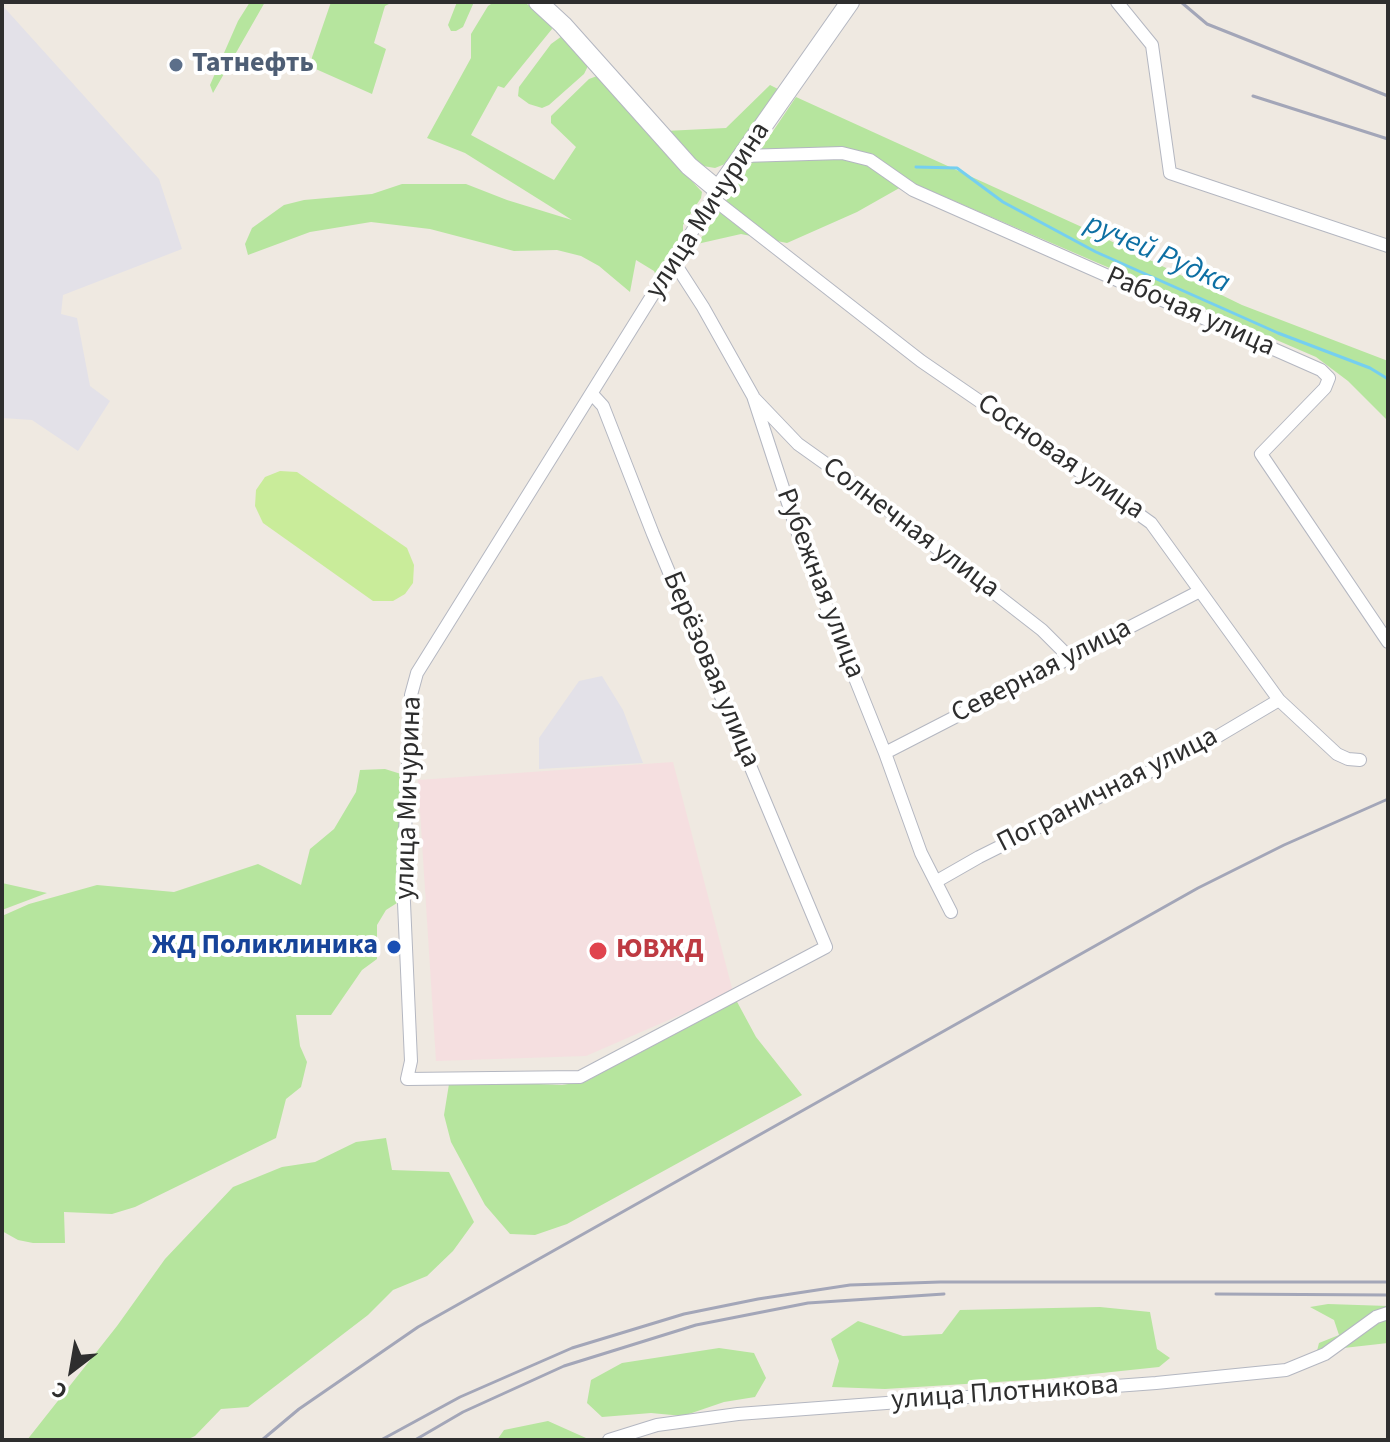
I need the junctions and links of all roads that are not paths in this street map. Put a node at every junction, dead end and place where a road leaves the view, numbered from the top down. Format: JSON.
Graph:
{"nodes":[{"id":1,"x":538,"y":2,"type":"edge"},
{"id":2,"x":850,"y":2,"type":"edge"},
{"id":3,"x":1117,"y":2,"type":"edge"},
{"id":4,"x":743,"y":156,"type":"junction"},
{"id":5,"x":715,"y":194,"type":"junction"},
{"id":6,"x":1388,"y":246,"type":"edge"},
{"id":7,"x":674,"y":262,"type":"junction"},
{"id":8,"x":592,"y":394,"type":"junction"},
{"id":9,"x":753,"y":396,"type":"junction"},
{"id":10,"x":1200,"y":591,"type":"junction"},
{"id":11,"x":1388,"y":642,"type":"edge"},
{"id":12,"x":1070,"y":658,"type":"junction"},
{"id":13,"x":1279,"y":700,"type":"junction"},
{"id":14,"x":885,"y":753,"type":"junction"},
{"id":15,"x":1360,"y":760,"type":"dead end"},
{"id":16,"x":937,"y":881,"type":"junction"},
{"id":17,"x":951,"y":912,"type":"dead end"},
{"id":18,"x":826,"y":947,"type":"joint"},
{"id":19,"x":1388,"y":1313,"type":"edge"},
{"id":20,"x":609,"y":1440,"type":"edge"}],
"edges":[{"from":1,"to":5,"type":"main road"},
{"from":2,"to":4,"type":"main road","name":"улица Мичурина"},
{"from":3,"to":6,"type":"street"},
{"from":4,"to":5,"type":"main road","name":"улица Мичурина"},
{"from":4,"to":11,"type":"street","name":"Рабочая улица"},
{"from":5,"to":7,"type":"street","name":"улица Мичурина"},
{"from":5,"to":10,"type":"street","name":"Сосновая улица"},
{"from":7,"to":8,"type":"street","name":"улица Мичурина"},
{"from":7,"to":9,"type":"street","name":"Рубежная улица"},
{"from":8,"to":18,"type":"street","name":"Берёзовая улица"},
{"from":8,"to":18,"type":"street","name":"улица Мичурина"},
{"from":9,"to":12,"type":"street","name":"Солнечная улица"},
{"from":9,"to":14,"type":"street","name":"Рубежная улица"},
{"from":10,"to":12,"type":"street","name":"Северная улица"},
{"from":10,"to":13,"type":"street","name":"Сосновая улица"},
{"from":12,"to":14,"type":"street","name":"Северная улица"},
{"from":13,"to":15,"type":"street","name":"Сосновая улица"},
{"from":13,"to":16,"type":"street","name":"Пограничная улица"},
{"from":14,"to":16,"type":"street","name":"Рубежная улица"},
{"from":16,"to":17,"type":"street","name":"Рубежная улица"},
{"from":19,"to":20,"type":"street","name":"улица Плотникова"}]}
